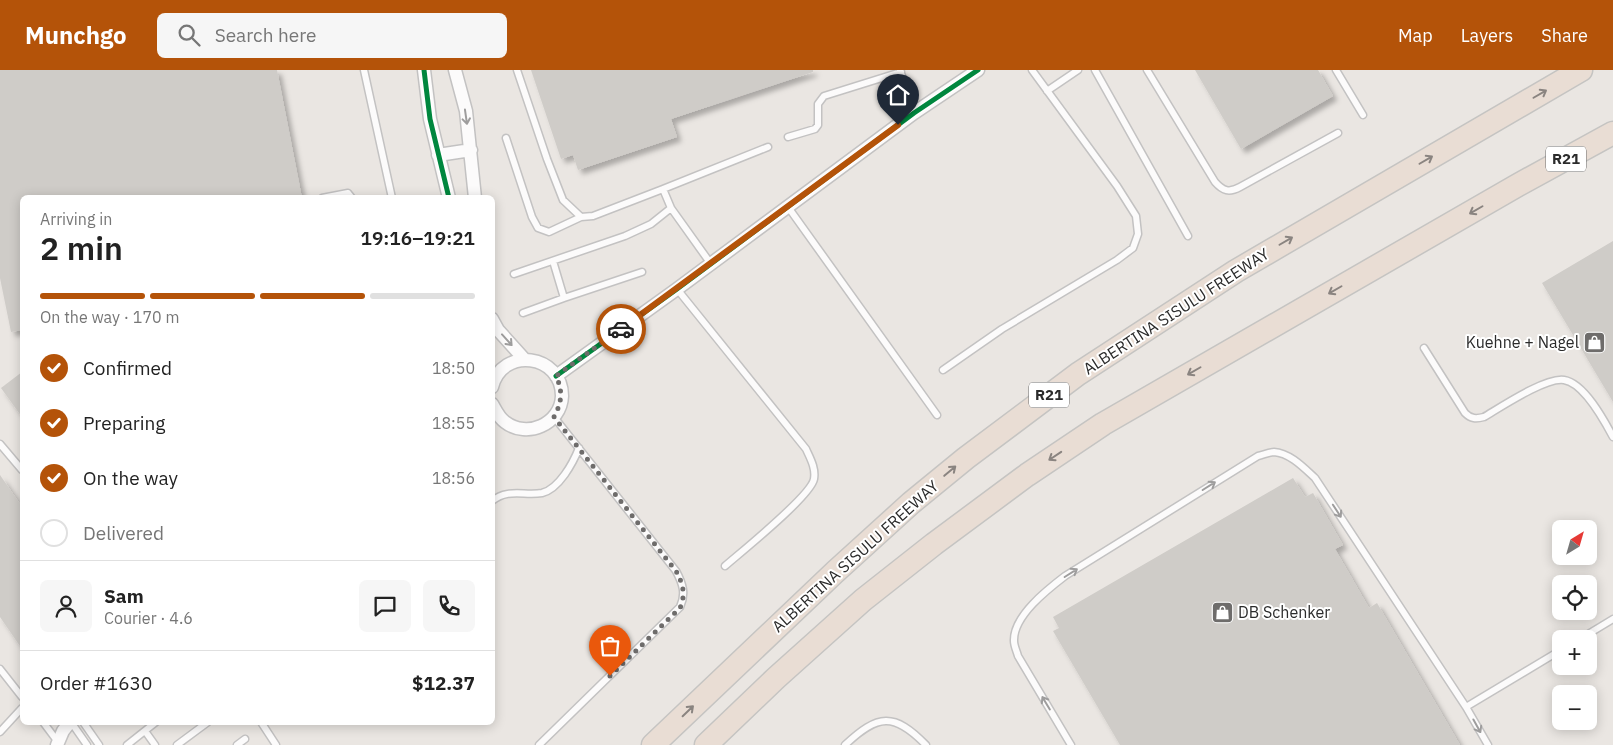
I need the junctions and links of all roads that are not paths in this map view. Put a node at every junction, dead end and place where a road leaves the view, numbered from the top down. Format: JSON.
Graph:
{"nodes":[{"id":1,"x":364,"y":70,"type":"edge"},
{"id":2,"x":424,"y":70,"type":"edge"},
{"id":3,"x":455,"y":70,"type":"edge"},
{"id":4,"x":517,"y":70,"type":"edge"},
{"id":5,"x":978,"y":70,"type":"edge"},
{"id":6,"x":1032,"y":70,"type":"edge"},
{"id":7,"x":1078,"y":70,"type":"edge"},
{"id":8,"x":1095,"y":70,"type":"edge"},
{"id":9,"x":1146,"y":70,"type":"edge"},
{"id":10,"x":1336,"y":70,"type":"edge"},
{"id":11,"x":1581,"y":70,"type":"edge"},
{"id":12,"x":900,"y":71,"type":"edge"},
{"id":13,"x":1047,"y":91,"type":"junction"},
{"id":14,"x":914,"y":113,"type":"junction"},
{"id":15,"x":1363,"y":114,"type":"dead end"},
{"id":16,"x":1338,"y":133,"type":"dead end"},
{"id":17,"x":1613,"y":133,"type":"edge"},
{"id":18,"x":788,"y":137,"type":"dead end"},
{"id":19,"x":506,"y":138,"type":"dead end"},
{"id":20,"x":768,"y":147,"type":"dead end"},
{"id":21,"x":471,"y":150,"type":"junction"},
{"id":22,"x":438,"y":155,"type":"junction"},
{"id":23,"x":662,"y":188,"type":"junction"},
{"id":24,"x":338,"y":195,"type":"edge"},
{"id":25,"x":350,"y":195,"type":"edge"},
{"id":26,"x":391,"y":195,"type":"edge"},
{"id":27,"x":447,"y":195,"type":"edge"},
{"id":28,"x":476,"y":195,"type":"edge"},
{"id":29,"x":788,"y":207,"type":"junction"},
{"id":30,"x":671,"y":208,"type":"junction"},
{"id":31,"x":581,"y":217,"type":"junction"},
{"id":32,"x":1188,"y":236,"type":"dead end"},
{"id":33,"x":553,"y":261,"type":"junction"},
{"id":34,"x":711,"y":264,"type":"junction"},
{"id":35,"x":642,"y":272,"type":"dead end"},
{"id":36,"x":514,"y":274,"type":"dead end"},
{"id":37,"x":677,"y":289,"type":"junction"},
{"id":38,"x":564,"y":298,"type":"junction"},
{"id":39,"x":523,"y":312,"type":"dead end"},
{"id":40,"x":495,"y":324,"type":"edge"},
{"id":41,"x":1424,"y":348,"type":"dead end"},
{"id":42,"x":525,"y":360,"type":"junction"},
{"id":43,"x":943,"y":370,"type":"dead end"},
{"id":44,"x":556,"y":376,"type":"junction"},
{"id":45,"x":495,"y":378,"type":"edge"},
{"id":46,"x":495,"y":412,"type":"edge"},
{"id":47,"x":937,"y":415,"type":"dead end"},
{"id":48,"x":554,"y":417,"type":"junction"},
{"id":49,"x":1613,"y":436,"type":"edge"},
{"id":50,"x":0,"y":444,"type":"edge"},
{"id":51,"x":579,"y":448,"type":"junction"},
{"id":52,"x":20,"y":468,"type":"edge"},
{"id":53,"x":495,"y":498,"type":"edge"},
{"id":54,"x":724,"y":566,"type":"dead end"},
{"id":55,"x":1613,"y":619,"type":"edge"},
{"id":56,"x":1595,"y":630,"type":"edge"},
{"id":57,"x":1552,"y":655,"type":"edge"},
{"id":58,"x":0,"y":669,"type":"edge"},
{"id":59,"x":20,"y":694,"type":"edge"},
{"id":60,"x":1466,"y":707,"type":"junction"},
{"id":61,"x":20,"y":710,"type":"edge"},
{"id":62,"x":45,"y":725,"type":"edge"},
{"id":63,"x":68,"y":725,"type":"edge"},
{"id":64,"x":72,"y":725,"type":"edge"},
{"id":65,"x":85,"y":725,"type":"edge"},
{"id":66,"x":152,"y":725,"type":"edge"},
{"id":67,"x":204,"y":725,"type":"edge"},
{"id":68,"x":263,"y":725,"type":"edge"},
{"id":69,"x":145,"y":731,"type":"junction"},
{"id":70,"x":0,"y":732,"type":"edge"},
{"id":71,"x":245,"y":739,"type":"dead end"},
{"id":72,"x":57,"y":743,"type":"edge"},
{"id":73,"x":86,"y":745,"type":"edge"},
{"id":74,"x":99,"y":745,"type":"edge"},
{"id":75,"x":127,"y":745,"type":"edge"},
{"id":76,"x":155,"y":745,"type":"edge"},
{"id":77,"x":177,"y":745,"type":"edge"},
{"id":78,"x":237,"y":745,"type":"edge"},
{"id":79,"x":276,"y":745,"type":"edge"},
{"id":80,"x":539,"y":745,"type":"edge"},
{"id":81,"x":653,"y":745,"type":"edge"},
{"id":82,"x":706,"y":745,"type":"edge"},
{"id":83,"x":845,"y":745,"type":"edge"},
{"id":84,"x":926,"y":745,"type":"edge"},
{"id":85,"x":1071,"y":745,"type":"edge"},
{"id":86,"x":1488,"y":745,"type":"edge"}],
"edges":[{"from":1,"to":26,"type":"lane"},
{"from":2,"to":22,"type":"street"},
{"from":3,"to":21,"type":"street","one_way":true},
{"from":4,"to":31,"type":"lane"},
{"from":5,"to":14,"type":"street"},
{"from":6,"to":13,"type":"lane"},
{"from":7,"to":13,"type":"lane"},
{"from":8,"to":32,"type":"lane"},
{"from":9,"to":16,"type":"lane"},
{"from":10,"to":15,"type":"lane"},
{"from":81,"to":11,"type":"highway","name":"ALBERTINA SISULU FREEWAY","number":"R21","one_way":true},
{"from":12,"to":14,"type":"lane"},
{"from":12,"to":18,"type":"lane"},
{"from":13,"to":43,"type":"lane"},
{"from":14,"to":29,"type":"street"},
{"from":17,"to":82,"type":"highway","number":"R21","one_way":true},
{"from":19,"to":31,"type":"lane"},
{"from":20,"to":23,"type":"lane"},
{"from":21,"to":22,"type":"street"},
{"from":21,"to":28,"type":"street"},
{"from":22,"to":27,"type":"street"},
{"from":23,"to":30,"type":"lane"},
{"from":23,"to":31,"type":"lane"},
{"from":24,"to":25,"type":"lane"},
{"from":29,"to":34,"type":"street"},
{"from":29,"to":47,"type":"lane"},
{"from":30,"to":33,"type":"lane"},
{"from":30,"to":34,"type":"lane"},
{"from":33,"to":36,"type":"lane"},
{"from":33,"to":38,"type":"lane"},
{"from":34,"to":37,"type":"street"},
{"from":35,"to":38,"type":"lane"},
{"from":37,"to":44,"type":"street"},
{"from":37,"to":54,"type":"lane"},
{"from":38,"to":39,"type":"lane"},
{"from":40,"to":42,"type":"street","one_way":true},
{"from":41,"to":49,"type":"lane"},
{"from":42,"to":44,"type":"street"},
{"from":42,"to":45,"type":"street"},
{"from":44,"to":48,"type":"street"},
{"from":46,"to":48,"type":"street"},
{"from":48,"to":51,"type":"lane"},
{"from":50,"to":52,"type":"lane"},
{"from":51,"to":53,"type":"lane"},
{"from":51,"to":80,"type":"lane"},
{"from":55,"to":56,"type":"lane"},
{"from":57,"to":60,"type":"lane"},
{"from":58,"to":59,"type":"lane"},
{"from":85,"to":60,"type":"lane","one_way":true},
{"from":60,"to":86,"type":"lane","one_way":true},
{"from":61,"to":70,"type":"lane"},
{"from":62,"to":72,"type":"lane"},
{"from":63,"to":72,"type":"street"},
{"from":64,"to":73,"type":"lane"},
{"from":65,"to":74,"type":"lane"},
{"from":66,"to":69,"type":"lane"},
{"from":67,"to":77,"type":"lane"},
{"from":68,"to":79,"type":"lane"},
{"from":69,"to":75,"type":"lane"},
{"from":69,"to":76,"type":"lane"},
{"from":71,"to":78,"type":"lane"},
{"from":83,"to":84,"type":"lane"}]}
